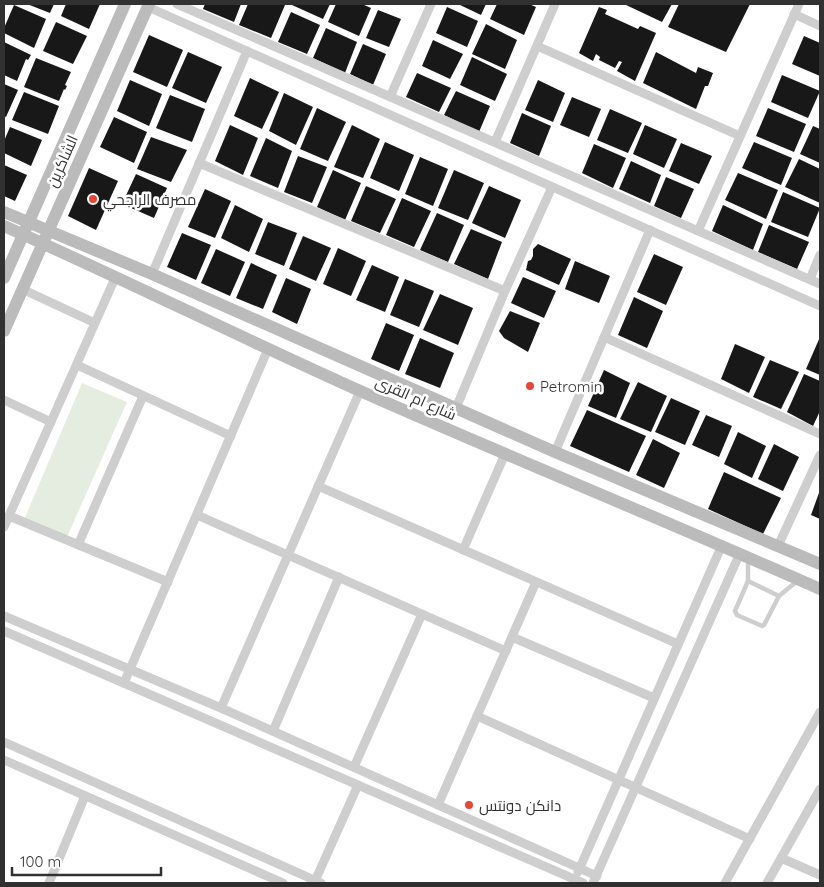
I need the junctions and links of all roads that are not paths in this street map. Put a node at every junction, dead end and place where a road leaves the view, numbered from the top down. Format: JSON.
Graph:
{"nodes":[{"id":1,"x":125,"y":4,"type":"edge"},
{"id":2,"x":177,"y":4,"type":"edge"},
{"id":3,"x":430,"y":4,"type":"edge"},
{"id":4,"x":556,"y":4,"type":"edge"},
{"id":5,"x":799,"y":4,"type":"edge"},
{"id":6,"x":149,"y":5,"type":"edge"},
{"id":7,"x":794,"y":14,"type":"junction"},
{"id":8,"x":820,"y":26,"type":"edge"},
{"id":9,"x":537,"y":46,"type":"junction"},
{"id":10,"x":247,"y":51,"type":"junction"},
{"id":11,"x":390,"y":96,"type":"junction"},
{"id":12,"x":740,"y":136,"type":"junction"},
{"id":13,"x":495,"y":142,"type":"junction"},
{"id":14,"x":199,"y":163,"type":"junction"},
{"id":15,"x":552,"y":186,"type":"junction"},
{"id":16,"x":4,"y":212,"type":"edge"},
{"id":17,"x":4,"y":226,"type":"edge"},
{"id":18,"x":25,"y":229,"type":"junction"},
{"id":19,"x":650,"y":230,"type":"junction"},
{"id":20,"x":698,"y":231,"type":"junction"},
{"id":21,"x":49,"y":232,"type":"junction"},
{"id":22,"x":43,"y":244,"type":"junction"},
{"id":23,"x":820,"y":255,"type":"edge"},
{"id":24,"x":152,"y":274,"type":"junction"},
{"id":25,"x":116,"y":276,"type":"junction"},
{"id":26,"x":4,"y":278,"type":"edge"},
{"id":27,"x":810,"y":279,"type":"junction"},
{"id":28,"x":820,"y":284,"type":"edge"},
{"id":29,"x":22,"y":289,"type":"junction"},
{"id":30,"x":505,"y":291,"type":"junction"},
{"id":31,"x":820,"y":306,"type":"edge"},
{"id":32,"x":95,"y":323,"type":"junction"},
{"id":33,"x":4,"y":331,"type":"edge"},
{"id":34,"x":604,"y":337,"type":"junction"},
{"id":35,"x":268,"y":349,"type":"junction"},
{"id":36,"x":77,"y":365,"type":"junction"},
{"id":37,"x":360,"y":391,"type":"junction"},
{"id":38,"x":143,"y":396,"type":"junction"},
{"id":39,"x":4,"y":400,"type":"edge"},
{"id":40,"x":456,"y":408,"type":"junction"},
{"id":41,"x":51,"y":422,"type":"junction"},
{"id":42,"x":820,"y":434,"type":"edge"},
{"id":43,"x":231,"y":436,"type":"junction"},
{"id":44,"x":555,"y":452,"type":"junction"},
{"id":45,"x":505,"y":454,"type":"junction"},
{"id":46,"x":820,"y":455,"type":"edge"},
{"id":47,"x":628,"y":482,"type":"junction"},
{"id":48,"x":318,"y":486,"type":"junction"},
{"id":49,"x":619,"y":502,"type":"junction"},
{"id":50,"x":197,"y":515,"type":"junction"},
{"id":51,"x":9,"y":516,"type":"junction"},
{"id":52,"x":4,"y":527,"type":"edge"},
{"id":53,"x":78,"y":545,"type":"junction"},
{"id":54,"x":722,"y":545,"type":"junction"},
{"id":55,"x":778,"y":546,"type":"junction"},
{"id":56,"x":463,"y":550,"type":"junction"},
{"id":57,"x":288,"y":555,"type":"junction"},
{"id":58,"x":744,"y":555,"type":"junction"},
{"id":59,"x":820,"y":564,"type":"edge"},
{"id":60,"x":339,"y":577,"type":"junction"},
{"id":61,"x":799,"y":579,"type":"junction"},
{"id":62,"x":748,"y":581,"type":"junction"},
{"id":63,"x":168,"y":582,"type":"junction"},
{"id":64,"x":536,"y":582,"type":"junction"},
{"id":65,"x":820,"y":589,"type":"edge"},
{"id":66,"x":779,"y":596,"type":"junction"},
{"id":67,"x":422,"y":614,"type":"junction"},
{"id":68,"x":4,"y":616,"type":"edge"},
{"id":69,"x":4,"y":631,"type":"edge"},
{"id":70,"x":512,"y":637,"type":"junction"},
{"id":71,"x":678,"y":644,"type":"junction"},
{"id":72,"x":506,"y":651,"type":"junction"},
{"id":73,"x":131,"y":669,"type":"junction"},
{"id":74,"x":124,"y":683,"type":"junction"},
{"id":75,"x":654,"y":698,"type":"junction"},
{"id":76,"x":221,"y":708,"type":"junction"},
{"id":77,"x":820,"y":712,"type":"edge"},
{"id":78,"x":477,"y":716,"type":"junction"},
{"id":79,"x":273,"y":731,"type":"junction"},
{"id":80,"x":4,"y":742,"type":"edge"},
{"id":81,"x":4,"y":760,"type":"edge"},
{"id":82,"x":354,"y":767,"type":"junction"},
{"id":83,"x":618,"y":780,"type":"junction"},
{"id":84,"x":358,"y":785,"type":"junction"},
{"id":85,"x":636,"y":788,"type":"junction"},
{"id":86,"x":820,"y":789,"type":"edge"},
{"id":87,"x":85,"y":796,"type":"junction"},
{"id":88,"x":438,"y":805,"type":"junction"},
{"id":89,"x":750,"y":839,"type":"junction"},
{"id":90,"x":782,"y":858,"type":"junction"},
{"id":91,"x":580,"y":868,"type":"junction"},
{"id":92,"x":820,"y":875,"type":"edge"},
{"id":93,"x":595,"y":879,"type":"edge"},
{"id":94,"x":318,"y":882,"type":"edge"},
{"id":95,"x":577,"y":882,"type":"edge"},
{"id":96,"x":49,"y":883,"type":"edge"},
{"id":97,"x":284,"y":883,"type":"edge"},
{"id":98,"x":725,"y":883,"type":"edge"},
{"id":99,"x":767,"y":883,"type":"edge"}],
"edges":[{"from":1,"to":18,"type":"main road","name":"الشاكرين"},
{"from":2,"to":11,"type":"street"},
{"from":3,"to":11,"type":"street"},
{"from":4,"to":9,"type":"street"},
{"from":5,"to":7,"type":"street"},
{"from":6,"to":10,"type":"street"},
{"from":6,"to":21,"type":"main road","name":"الشاكرين"},
{"from":7,"to":8,"type":"street"},
{"from":7,"to":12,"type":"street"},
{"from":9,"to":12,"type":"street"},
{"from":9,"to":13,"type":"street"},
{"from":10,"to":14,"type":"street"},
{"from":10,"to":15,"type":"street"},
{"from":11,"to":13,"type":"street"},
{"from":12,"to":20,"type":"street"},
{"from":13,"to":20,"type":"street"},
{"from":14,"to":24,"type":"street"},
{"from":14,"to":30,"type":"street"},
{"from":15,"to":19,"type":"street"},
{"from":15,"to":30,"type":"street"},
{"from":16,"to":18,"type":"main road","name":"شارع ام القرى"},
{"from":17,"to":18,"type":"main road","name":"شارع ام القرى"},
{"from":18,"to":21,"type":"main road","name":"شارع ام القرى"},
{"from":18,"to":22,"type":"main road","name":"شارع ام القرى"},
{"from":18,"to":26,"type":"main road","name":"الشاكرين"},
{"from":19,"to":31,"type":"street"},
{"from":19,"to":34,"type":"street"},
{"from":20,"to":27,"type":"street"},
{"from":21,"to":22,"type":"main road","name":"الشاكرين"},
{"from":21,"to":24,"type":"main road","name":"شارع ام القرى"},
{"from":22,"to":25,"type":"main road","name":"شارع ام القرى"},
{"from":22,"to":29,"type":"main road","name":"الشاكرين"},
{"from":23,"to":27,"type":"street"},
{"from":24,"to":40,"type":"main road","name":"شارع ام القرى"},
{"from":25,"to":32,"type":"street"},
{"from":25,"to":35,"type":"main road","name":"شارع ام القرى"},
{"from":27,"to":28,"type":"street"},
{"from":29,"to":32,"type":"street"},
{"from":29,"to":33,"type":"main road","name":"الشاكرين"},
{"from":30,"to":40,"type":"street"},
{"from":32,"to":36,"type":"street"},
{"from":34,"to":42,"type":"street"},
{"from":34,"to":44,"type":"street"},
{"from":35,"to":37,"type":"main road","name":"شارع ام القرى"},
{"from":35,"to":43,"type":"street"},
{"from":36,"to":38,"type":"street"},
{"from":36,"to":41,"type":"street"},
{"from":37,"to":45,"type":"main road","name":"شارع ام القرى"},
{"from":37,"to":48,"type":"street"},
{"from":38,"to":43,"type":"street"},
{"from":38,"to":53,"type":"street"},
{"from":39,"to":41,"type":"street"},
{"from":40,"to":44,"type":"main road","name":"شارع ام القرى"},
{"from":41,"to":51,"type":"street"},
{"from":43,"to":50,"type":"street"},
{"from":44,"to":47,"type":"main road","name":"شارع ام القرى"},
{"from":45,"to":49,"type":"main road","name":"شارع ام القرى"},
{"from":45,"to":56,"type":"street"},
{"from":46,"to":55,"type":"street"},
{"from":47,"to":49,"type":"main road"},
{"from":47,"to":55,"type":"main road","name":"شارع ام القرى"},
{"from":48,"to":56,"type":"street"},
{"from":48,"to":57,"type":"street"},
{"from":49,"to":54,"type":"main road","name":"شارع ام القرى"},
{"from":50,"to":57,"type":"street"},
{"from":50,"to":63,"type":"street"},
{"from":51,"to":52,"type":"street"},
{"from":51,"to":53,"type":"street"},
{"from":53,"to":63,"type":"street"},
{"from":54,"to":58,"type":"main road","name":"شارع ام القرى"},
{"from":54,"to":71,"type":"street"},
{"from":55,"to":59,"type":"main road","name":"شارع ام القرى"},
{"from":56,"to":64,"type":"street"},
{"from":57,"to":60,"type":"street"},
{"from":57,"to":76,"type":"street"},
{"from":58,"to":61,"type":"main road","name":"شارع ام القرى"},
{"from":58,"to":62,"type":"lane"},
{"from":58,"to":85,"type":"street"},
{"from":60,"to":67,"type":"street"},
{"from":60,"to":79,"type":"street"},
{"from":61,"to":65,"type":"main road","name":"شارع ام القرى"},
{"from":61,"to":66,"type":"lane"},
{"from":62,"to":66,"type":"lane"},
{"from":62,"to":66,"type":"lane"},
{"from":63,"to":73,"type":"street"},
{"from":64,"to":70,"type":"street"},
{"from":64,"to":71,"type":"street"},
{"from":67,"to":72,"type":"street"},
{"from":67,"to":82,"type":"street"},
{"from":68,"to":73,"type":"street"},
{"from":69,"to":74,"type":"street"},
{"from":70,"to":72,"type":"street"},
{"from":70,"to":75,"type":"street"},
{"from":71,"to":75,"type":"street"},
{"from":72,"to":78,"type":"street"},
{"from":73,"to":74,"type":"street"},
{"from":73,"to":76,"type":"street"},
{"from":74,"to":84,"type":"street"},
{"from":75,"to":83,"type":"street"},
{"from":76,"to":79,"type":"street"},
{"from":77,"to":89,"type":"street"},
{"from":78,"to":83,"type":"street"},
{"from":78,"to":88,"type":"street"},
{"from":79,"to":82,"type":"street"},
{"from":80,"to":94,"type":"street"},
{"from":81,"to":87,"type":"street"},
{"from":82,"to":88,"type":"street"},
{"from":83,"to":85,"type":"street"},
{"from":83,"to":91,"type":"street"},
{"from":84,"to":94,"type":"street"},
{"from":84,"to":95,"type":"street"},
{"from":85,"to":89,"type":"street"},
{"from":85,"to":93,"type":"street"},
{"from":86,"to":90,"type":"street"},
{"from":87,"to":96,"type":"street"},
{"from":87,"to":97,"type":"street"},
{"from":88,"to":91,"type":"street"},
{"from":89,"to":98,"type":"street"},
{"from":90,"to":92,"type":"street"},
{"from":90,"to":99,"type":"street"},
{"from":91,"to":93,"type":"street"},
{"from":91,"to":95,"type":"street"}]}
